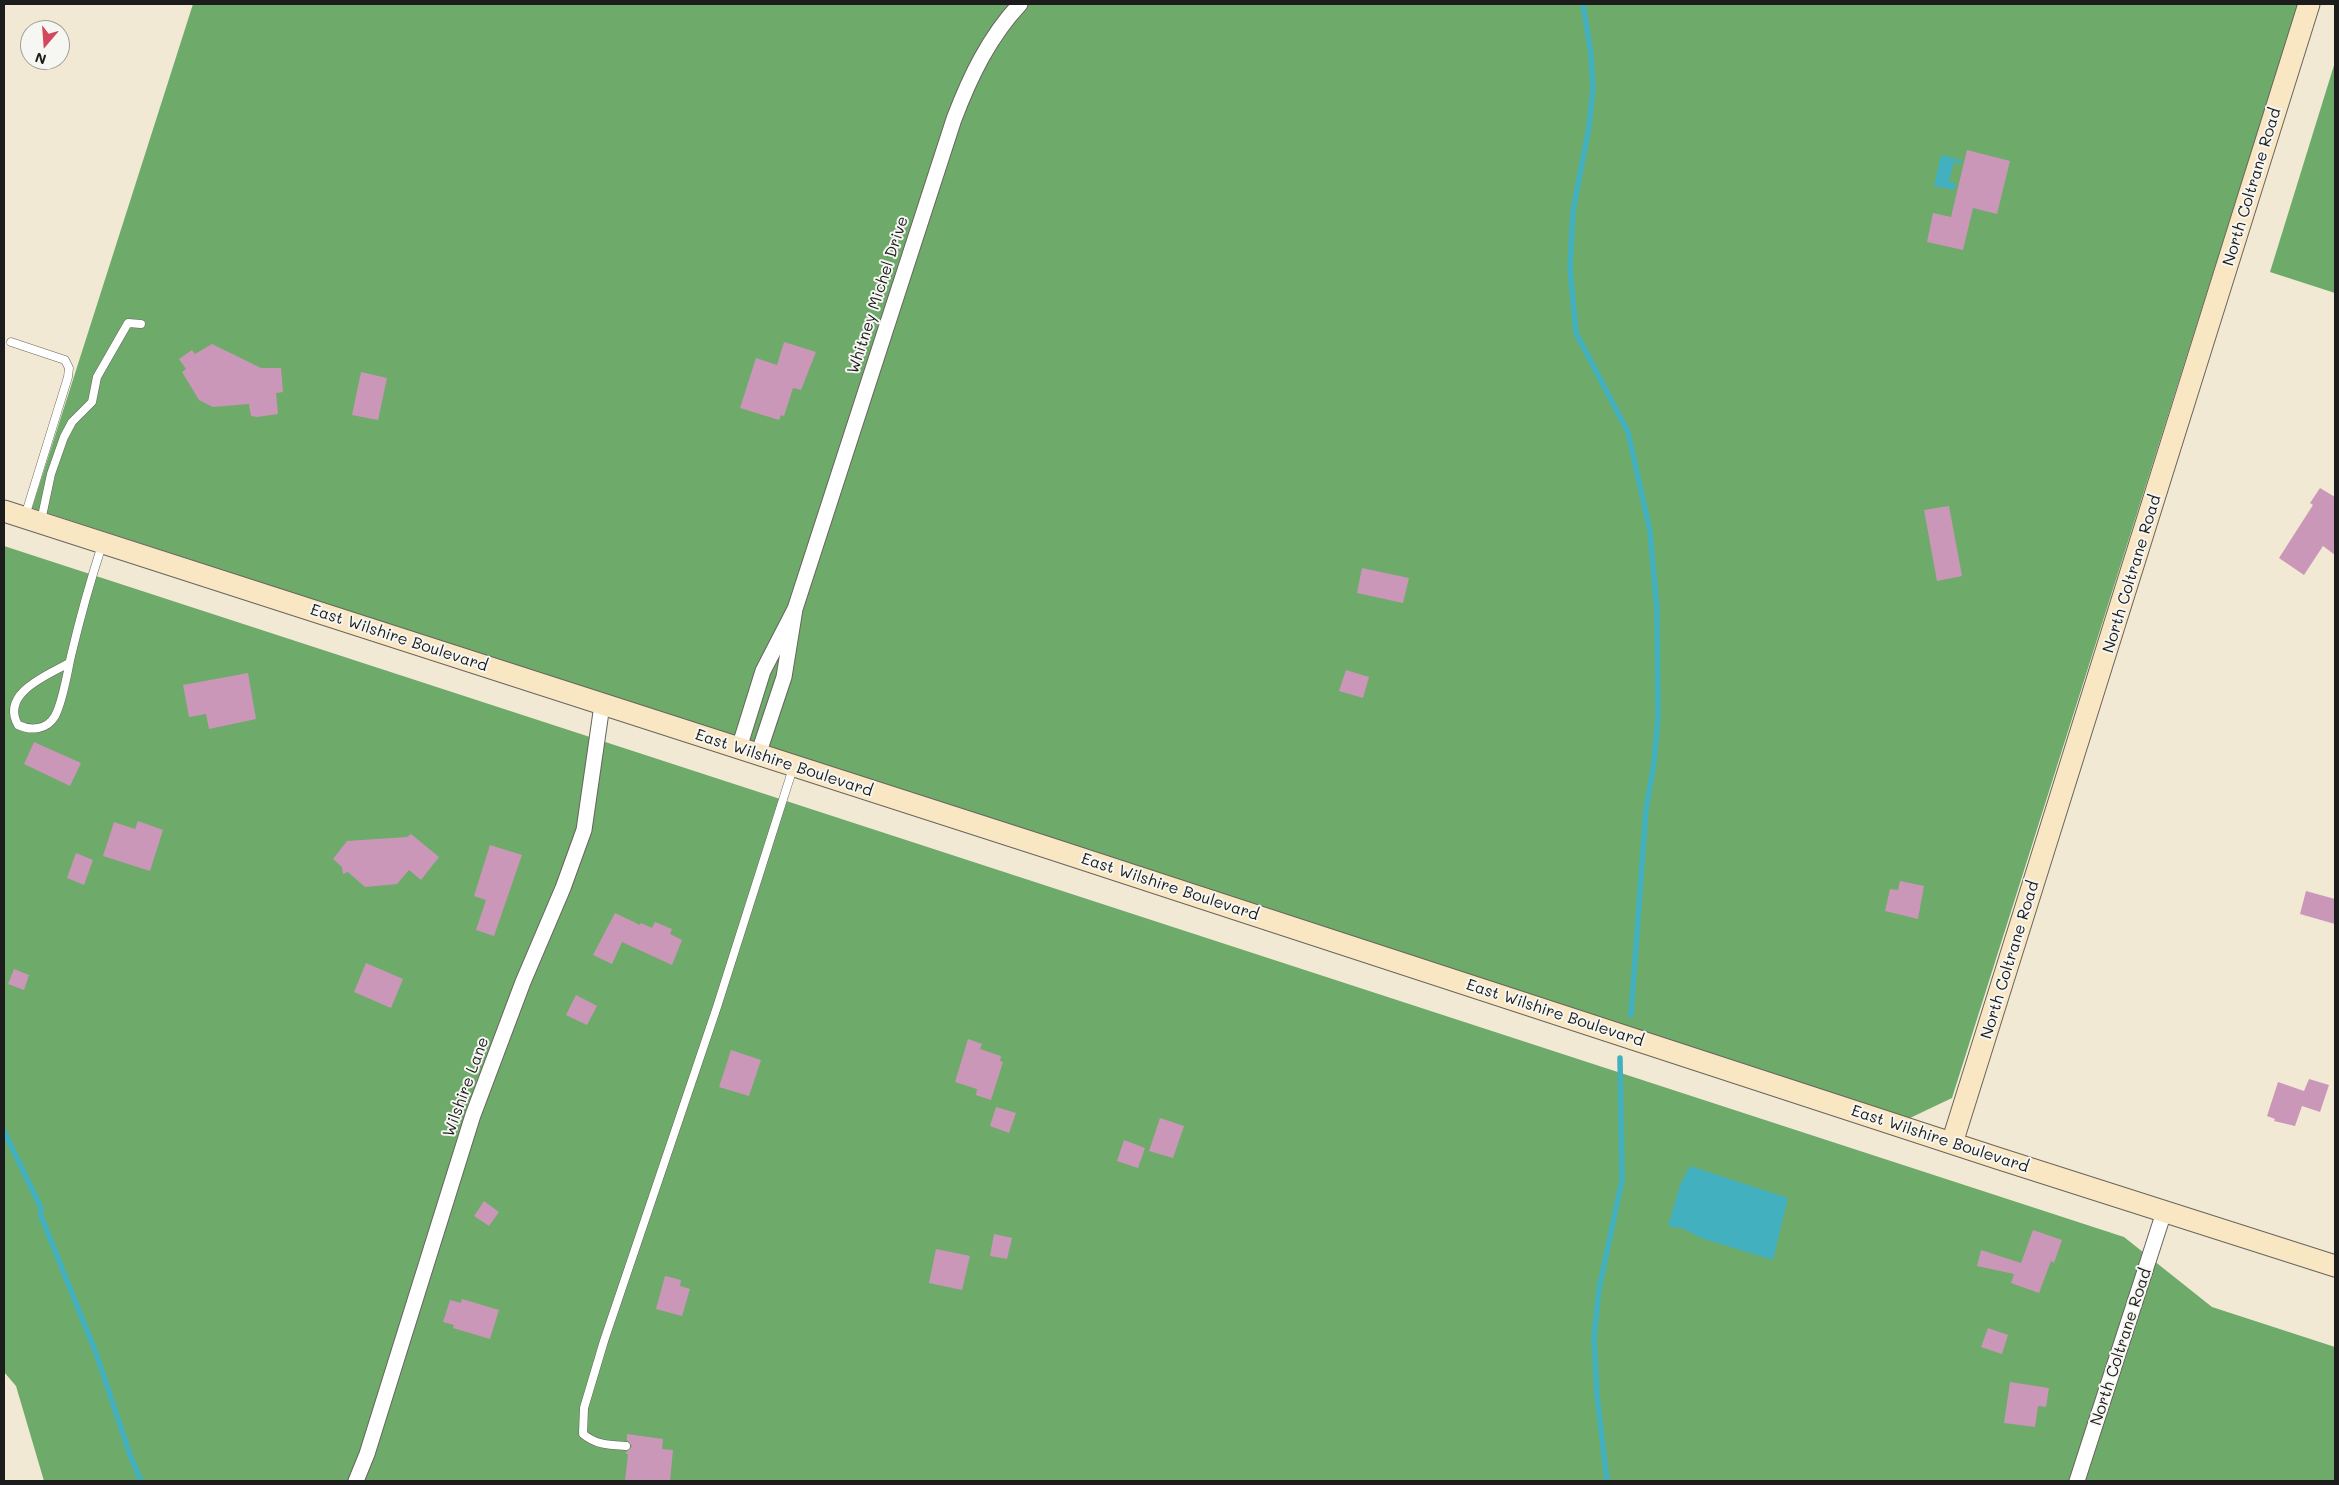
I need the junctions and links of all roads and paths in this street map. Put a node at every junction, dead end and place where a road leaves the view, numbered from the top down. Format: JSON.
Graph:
{"nodes":[{"id":1,"x":1020,"y":4,"type":"edge"},
{"id":2,"x":2309,"y":4,"type":"edge"},
{"id":3,"x":141,"y":324,"type":"dead end"},
{"id":4,"x":11,"y":342,"type":"dead end"},
{"id":5,"x":4,"y":511,"type":"edge"},
{"id":6,"x":32,"y":520,"type":"junction"},
{"id":7,"x":103,"y":543,"type":"junction"},
{"id":8,"x":795,"y":609,"type":"junction"},
{"id":9,"x":69,"y":663,"type":"junction"},
{"id":10,"x":602,"y":705,"type":"junction"},
{"id":11,"x":748,"y":752,"type":"junction"},
{"id":12,"x":793,"y":766,"type":"junction"},
{"id":13,"x":1952,"y":1143,"type":"junction"},
{"id":14,"x":2164,"y":1212,"type":"junction"},
{"id":15,"x":2335,"y":1266,"type":"edge"},
{"id":16,"x":626,"y":1446,"type":"dead end"},
{"id":17,"x":356,"y":1481,"type":"edge"},
{"id":18,"x":2077,"y":1481,"type":"edge"}],
"edges":[{"from":1,"to":8,"type":"street","name":"Whitney Michel Drive"},
{"from":2,"to":13,"type":"street","name":"North Coltrane Road"},
{"from":3,"to":6,"type":"lane"},
{"from":4,"to":6,"type":"lane"},
{"from":5,"to":6,"type":"street","name":"East Wilshire Boulevard"},
{"from":6,"to":7,"type":"street","name":"East Wilshire Boulevard"},
{"from":7,"to":9,"type":"lane"},
{"from":7,"to":10,"type":"street","name":"East Wilshire Boulevard"},
{"from":8,"to":11,"type":"street","name":"Whitney Michel Drive"},
{"from":8,"to":11,"type":"street","name":"Whitney Michel Drive"},
{"from":9,"to":9,"type":"lane"},
{"from":10,"to":11,"type":"street","name":"East Wilshire Boulevard"},
{"from":10,"to":17,"type":"street","name":"Wilshire Lane"},
{"from":11,"to":12,"type":"street","name":"East Wilshire Boulevard"},
{"from":12,"to":13,"type":"street","name":"East Wilshire Boulevard"},
{"from":12,"to":16,"type":"lane"},
{"from":13,"to":14,"type":"street","name":"East Wilshire Boulevard"},
{"from":14,"to":15,"type":"street","name":"East Wilshire Boulevard"},
{"from":14,"to":18,"type":"street","name":"North Coltrane Road"}]}
